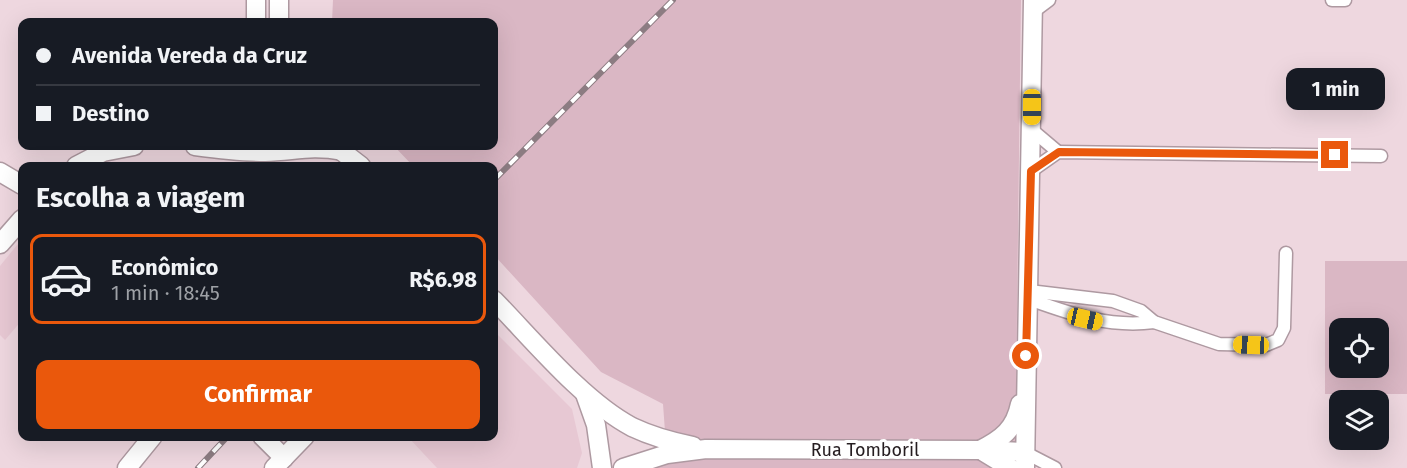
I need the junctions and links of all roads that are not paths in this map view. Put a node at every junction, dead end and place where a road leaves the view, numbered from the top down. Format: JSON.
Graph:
{"nodes":[{"id":1,"x":256,"y":0,"type":"edge"},
{"id":2,"x":279,"y":0,"type":"edge"},
{"id":3,"x":1049,"y":0,"type":"edge"},
{"id":4,"x":1332,"y":0,"type":"edge"},
{"id":5,"x":1345,"y":0,"type":"edge"},
{"id":6,"x":1033,"y":6,"type":"edge"},
{"id":7,"x":256,"y":18,"type":"edge"},
{"id":8,"x":279,"y":18,"type":"edge"},
{"id":9,"x":1032,"y":130,"type":"junction"},
{"id":10,"x":113,"y":150,"type":"edge"},
{"id":11,"x":226,"y":150,"type":"edge"},
{"id":12,"x":281,"y":150,"type":"edge"},
{"id":13,"x":341,"y":150,"type":"edge"},
{"id":14,"x":1059,"y":152,"type":"junction"},
{"id":15,"x":1381,"y":156,"type":"dead end"},
{"id":16,"x":84,"y":162,"type":"edge"},
{"id":17,"x":356,"y":162,"type":"edge"},
{"id":18,"x":1031,"y":171,"type":"junction"},
{"id":19,"x":0,"y":172,"type":"edge"},
{"id":20,"x":18,"y":187,"type":"edge"},
{"id":21,"x":18,"y":224,"type":"edge"},
{"id":22,"x":0,"y":244,"type":"edge"},
{"id":23,"x":1286,"y":253,"type":"dead end"},
{"id":24,"x":1029,"y":295,"type":"junction"},
{"id":25,"x":498,"y":304,"type":"edge"},
{"id":26,"x":1154,"y":322,"type":"junction"},
{"id":27,"x":1025,"y":377,"type":"junction"},
{"id":28,"x":583,"y":390,"type":"junction"},
{"id":29,"x":149,"y":441,"type":"edge"},
{"id":30,"x":266,"y":441,"type":"edge"},
{"id":31,"x":301,"y":441,"type":"edge"},
{"id":32,"x":706,"y":449,"type":"junction"},
{"id":33,"x":980,"y":450,"type":"junction"},
{"id":34,"x":1025,"y":460,"type":"edge"},
{"id":35,"x":284,"y":465,"type":"edge"},
{"id":36,"x":128,"y":468,"type":"edge"},
{"id":37,"x":602,"y":468,"type":"edge"},
{"id":38,"x":623,"y":468,"type":"edge"},
{"id":39,"x":1010,"y":468,"type":"edge"},
{"id":40,"x":1055,"y":468,"type":"edge"}],
"edges":[{"from":1,"to":7,"type":"street"},
{"from":2,"to":8,"type":"street"},
{"from":3,"to":6,"type":"street"},
{"from":4,"to":5,"type":"street"},
{"from":6,"to":9,"type":"street"},
{"from":9,"to":14,"type":"street"},
{"from":9,"to":18,"type":"street"},
{"from":10,"to":16,"type":"street"},
{"from":11,"to":12,"type":"street"},
{"from":13,"to":17,"type":"street"},
{"from":14,"to":15,"type":"street"},
{"from":14,"to":18,"type":"street"},
{"from":18,"to":24,"type":"street"},
{"from":19,"to":20,"type":"street"},
{"from":21,"to":22,"type":"street"},
{"from":23,"to":26,"type":"street"},
{"from":24,"to":26,"type":"street"},
{"from":24,"to":26,"type":"street"},
{"from":24,"to":27,"type":"street"},
{"from":25,"to":28,"type":"street","name":"Rua Tomboril"},
{"from":27,"to":33,"type":"street"},
{"from":27,"to":34,"type":"street"},
{"from":28,"to":32,"type":"street","name":"Rua Tomboril"},
{"from":28,"to":37,"type":"street","name":"Rua Tomboril"},
{"from":29,"to":36,"type":"street"},
{"from":30,"to":35,"type":"street"},
{"from":31,"to":35,"type":"street"},
{"from":32,"to":33,"type":"street","name":"Rua Tomboril"},
{"from":32,"to":38,"type":"street","name":"Rua Tomboril"},
{"from":33,"to":34,"type":"street","name":"Rua Tomboril"},
{"from":33,"to":39,"type":"street"},
{"from":34,"to":40,"type":"street"}]}
